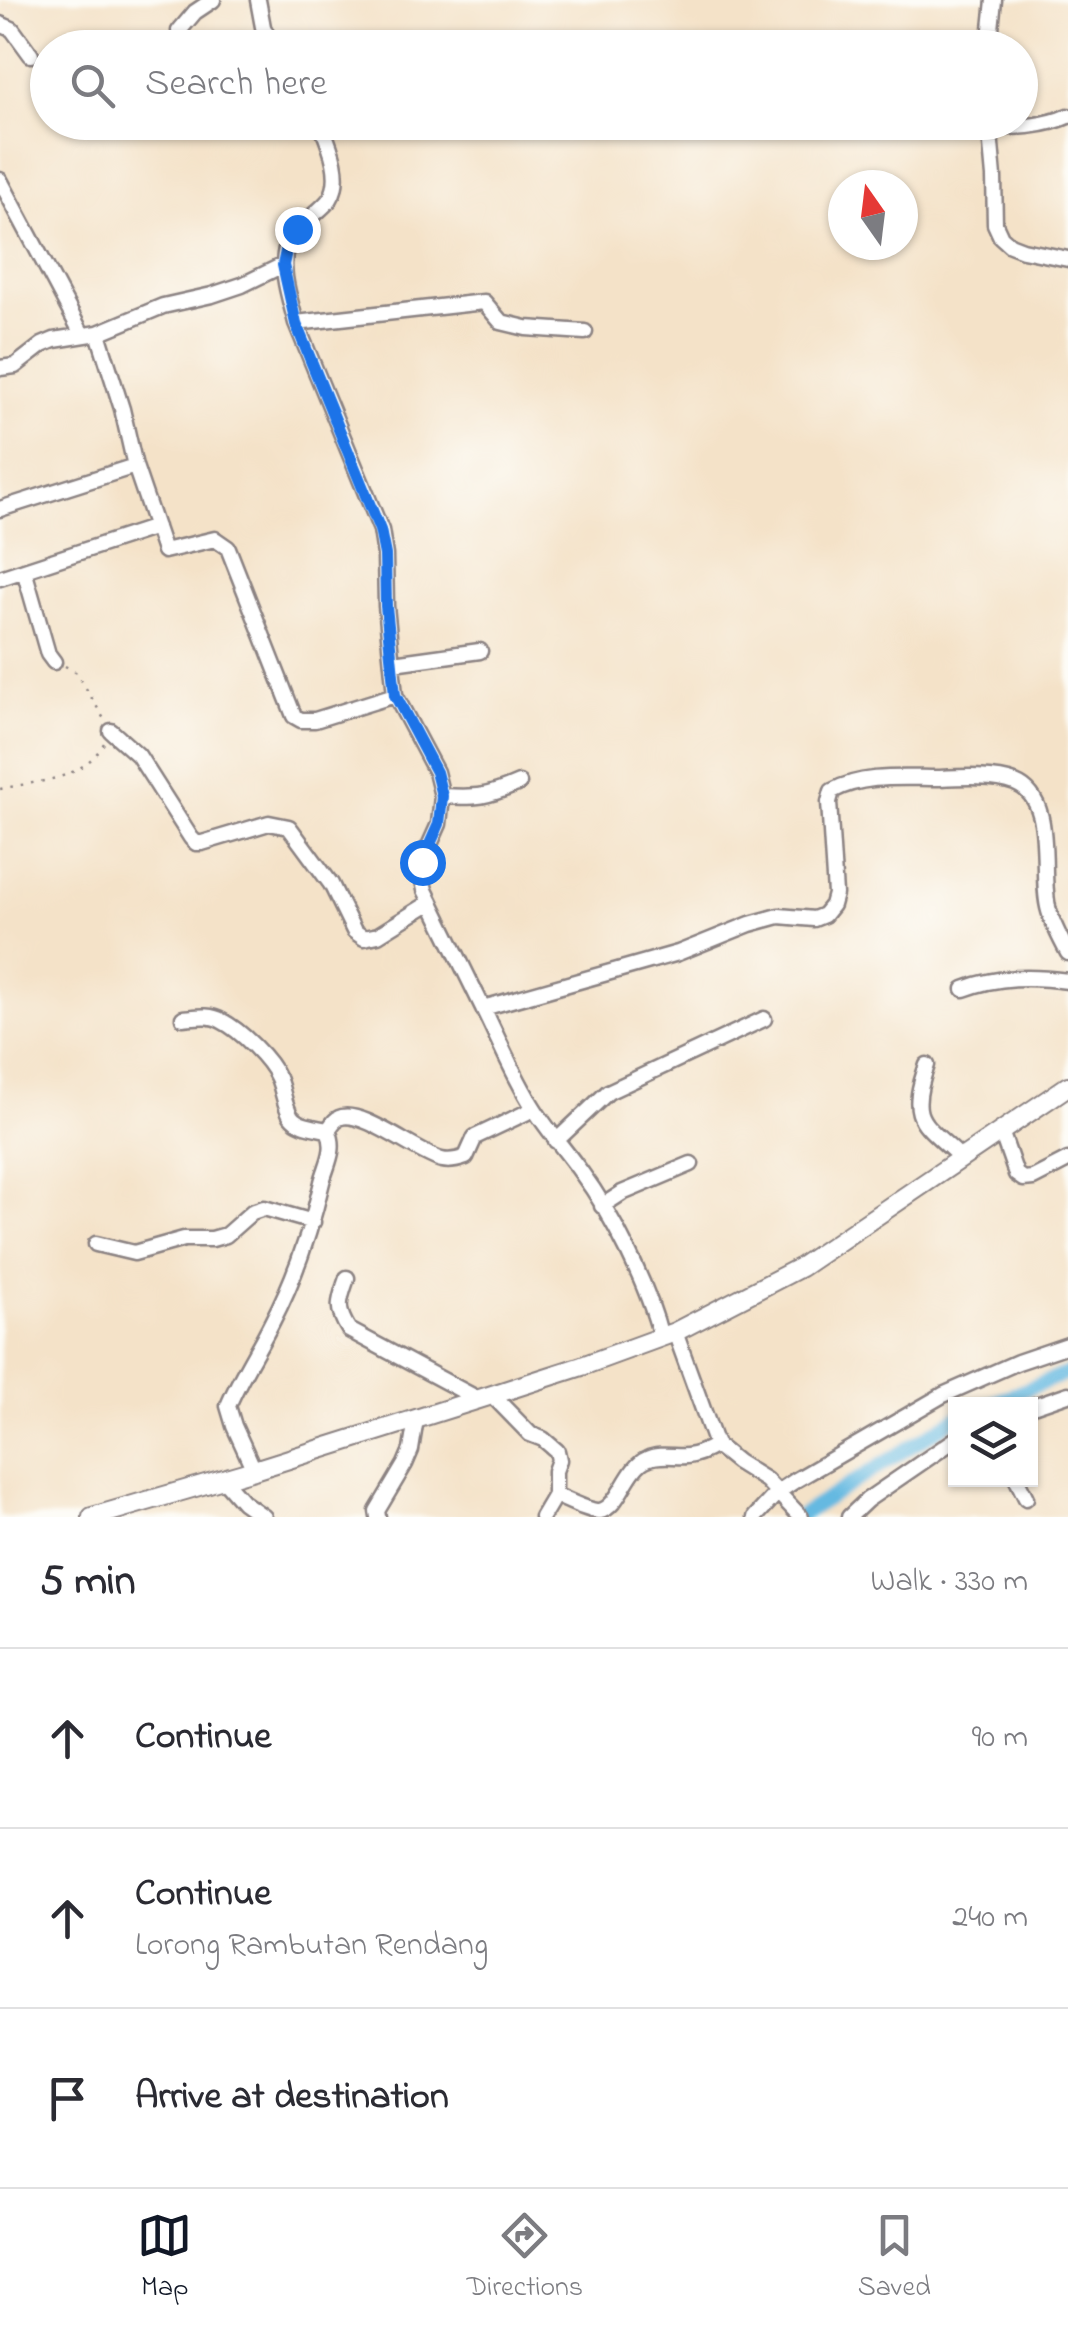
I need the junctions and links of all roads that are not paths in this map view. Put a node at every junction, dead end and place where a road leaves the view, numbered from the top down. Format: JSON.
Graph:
{"nodes":[{"id":1,"x":213,"y":0,"type":"edge"},
{"id":2,"x":258,"y":0,"type":"edge"},
{"id":3,"x":994,"y":0,"type":"edge"},
{"id":4,"x":0,"y":24,"type":"edge"},
{"id":5,"x":179,"y":30,"type":"edge"},
{"id":6,"x":264,"y":30,"type":"edge"},
{"id":7,"x":991,"y":30,"type":"edge"},
{"id":8,"x":30,"y":55,"type":"dead end"},
{"id":9,"x":1068,"y":116,"type":"edge"},
{"id":10,"x":1038,"y":124,"type":"edge"},
{"id":11,"x":327,"y":140,"type":"edge"},
{"id":12,"x":990,"y":140,"type":"edge"},
{"id":13,"x":0,"y":180,"type":"edge"},
{"id":14,"x":1068,"y":259,"type":"edge"},
{"id":15,"x":283,"y":265,"type":"junction"},
{"id":16,"x":296,"y":324,"type":"junction"},
{"id":17,"x":586,"y":332,"type":"dead end"},
{"id":18,"x":90,"y":334,"type":"junction"},
{"id":19,"x":0,"y":368,"type":"edge"},
{"id":20,"x":135,"y":466,"type":"junction"},
{"id":21,"x":0,"y":509,"type":"edge"},
{"id":22,"x":156,"y":527,"type":"junction"},
{"id":23,"x":24,"y":570,"type":"junction"},
{"id":24,"x":0,"y":578,"type":"edge"},
{"id":25,"x":480,"y":651,"type":"dead end"},
{"id":26,"x":54,"y":662,"type":"road end"},
{"id":27,"x":393,"y":664,"type":"junction"},
{"id":28,"x":395,"y":695,"type":"junction"},
{"id":29,"x":111,"y":730,"type":"road end"},
{"id":30,"x":519,"y":783,"type":"dead end"},
{"id":31,"x":442,"y":796,"type":"junction"},
{"id":32,"x":431,"y":902,"type":"junction"},
{"id":33,"x":1068,"y":953,"type":"edge"},
{"id":34,"x":1068,"y":981,"type":"edge"},
{"id":35,"x":964,"y":989,"type":"dead end"},
{"id":36,"x":483,"y":1008,"type":"junction"},
{"id":37,"x":182,"y":1018,"type":"dead end"},
{"id":38,"x":764,"y":1019,"type":"dead end"},
{"id":39,"x":928,"y":1065,"type":"dead end"},
{"id":40,"x":1068,"y":1086,"type":"edge"},
{"id":41,"x":534,"y":1110,"type":"junction"},
{"id":42,"x":328,"y":1130,"type":"junction"},
{"id":43,"x":1001,"y":1131,"type":"junction"},
{"id":44,"x":556,"y":1142,"type":"junction"},
{"id":45,"x":962,"y":1159,"type":"junction"},
{"id":46,"x":1068,"y":1160,"type":"edge"},
{"id":47,"x":692,"y":1164,"type":"dead end"},
{"id":48,"x":602,"y":1206,"type":"junction"},
{"id":49,"x":312,"y":1222,"type":"junction"},
{"id":50,"x":96,"y":1244,"type":"dead end"},
{"id":51,"x":346,"y":1278,"type":"dead end"},
{"id":52,"x":668,"y":1334,"type":"junction"},
{"id":53,"x":1068,"y":1345,"type":"edge"},
{"id":54,"x":1068,"y":1394,"type":"edge"},
{"id":55,"x":485,"y":1397,"type":"junction"},
{"id":56,"x":1038,"y":1403,"type":"edge"},
{"id":57,"x":416,"y":1419,"type":"junction"},
{"id":58,"x":948,"y":1444,"type":"edge"},
{"id":59,"x":716,"y":1445,"type":"junction"},
{"id":60,"x":254,"y":1470,"type":"junction"},
{"id":61,"x":222,"y":1479,"type":"junction"},
{"id":62,"x":1020,"y":1487,"type":"edge"},
{"id":63,"x":555,"y":1495,"type":"junction"},
{"id":64,"x":783,"y":1496,"type":"junction"},
{"id":65,"x":1026,"y":1498,"type":"dead end"},
{"id":66,"x":92,"y":1517,"type":"edge"},
{"id":67,"x":264,"y":1517,"type":"edge"},
{"id":68,"x":378,"y":1517,"type":"edge"},
{"id":69,"x":542,"y":1517,"type":"edge"},
{"id":70,"x":754,"y":1517,"type":"edge"},
{"id":71,"x":801,"y":1517,"type":"edge"},
{"id":72,"x":848,"y":1517,"type":"edge"}],
"edges":[{"from":1,"to":5,"type":"street"},
{"from":2,"to":6,"type":"street"},
{"from":3,"to":7,"type":"street"},
{"from":4,"to":8,"type":"street"},
{"from":9,"to":10,"type":"street"},
{"from":11,"to":15,"type":"street"},
{"from":12,"to":14,"type":"street"},
{"from":13,"to":18,"type":"street"},
{"from":15,"to":16,"type":"street"},
{"from":15,"to":18,"type":"street"},
{"from":16,"to":17,"type":"street"},
{"from":16,"to":27,"type":"street"},
{"from":18,"to":19,"type":"street"},
{"from":18,"to":20,"type":"street"},
{"from":20,"to":21,"type":"street"},
{"from":20,"to":22,"type":"street"},
{"from":22,"to":23,"type":"street"},
{"from":22,"to":28,"type":"street"},
{"from":23,"to":24,"type":"street"},
{"from":23,"to":26,"type":"street"},
{"from":25,"to":27,"type":"street"},
{"from":27,"to":28,"type":"street"},
{"from":28,"to":31,"type":"street"},
{"from":29,"to":32,"type":"street"},
{"from":30,"to":31,"type":"street"},
{"from":31,"to":32,"type":"street"},
{"from":32,"to":36,"type":"street"},
{"from":33,"to":36,"type":"street"},
{"from":34,"to":35,"type":"street"},
{"from":36,"to":41,"type":"street"},
{"from":37,"to":42,"type":"street"},
{"from":38,"to":44,"type":"street"},
{"from":39,"to":45,"type":"street"},
{"from":40,"to":43,"type":"main road"},
{"from":41,"to":42,"type":"street"},
{"from":41,"to":44,"type":"street"},
{"from":42,"to":49,"type":"street"},
{"from":43,"to":45,"type":"main road"},
{"from":43,"to":46,"type":"street"},
{"from":44,"to":48,"type":"street"},
{"from":45,"to":52,"type":"main road"},
{"from":47,"to":48,"type":"street"},
{"from":48,"to":52,"type":"street"},
{"from":49,"to":50,"type":"street"},
{"from":49,"to":60,"type":"street"},
{"from":51,"to":55,"type":"street"},
{"from":52,"to":55,"type":"main road"},
{"from":52,"to":59,"type":"street"},
{"from":53,"to":64,"type":"street"},
{"from":54,"to":56,"type":"street"},
{"from":55,"to":57,"type":"main road"},
{"from":55,"to":63,"type":"street"},
{"from":57,"to":60,"type":"main road"},
{"from":57,"to":68,"type":"street"},
{"from":58,"to":72,"type":"street"},
{"from":59,"to":63,"type":"street"},
{"from":59,"to":64,"type":"street"},
{"from":60,"to":61,"type":"main road"},
{"from":61,"to":66,"type":"main road"},
{"from":61,"to":67,"type":"street"},
{"from":62,"to":65,"type":"street"},
{"from":63,"to":69,"type":"street"},
{"from":64,"to":70,"type":"street"},
{"from":64,"to":71,"type":"street"}]}
